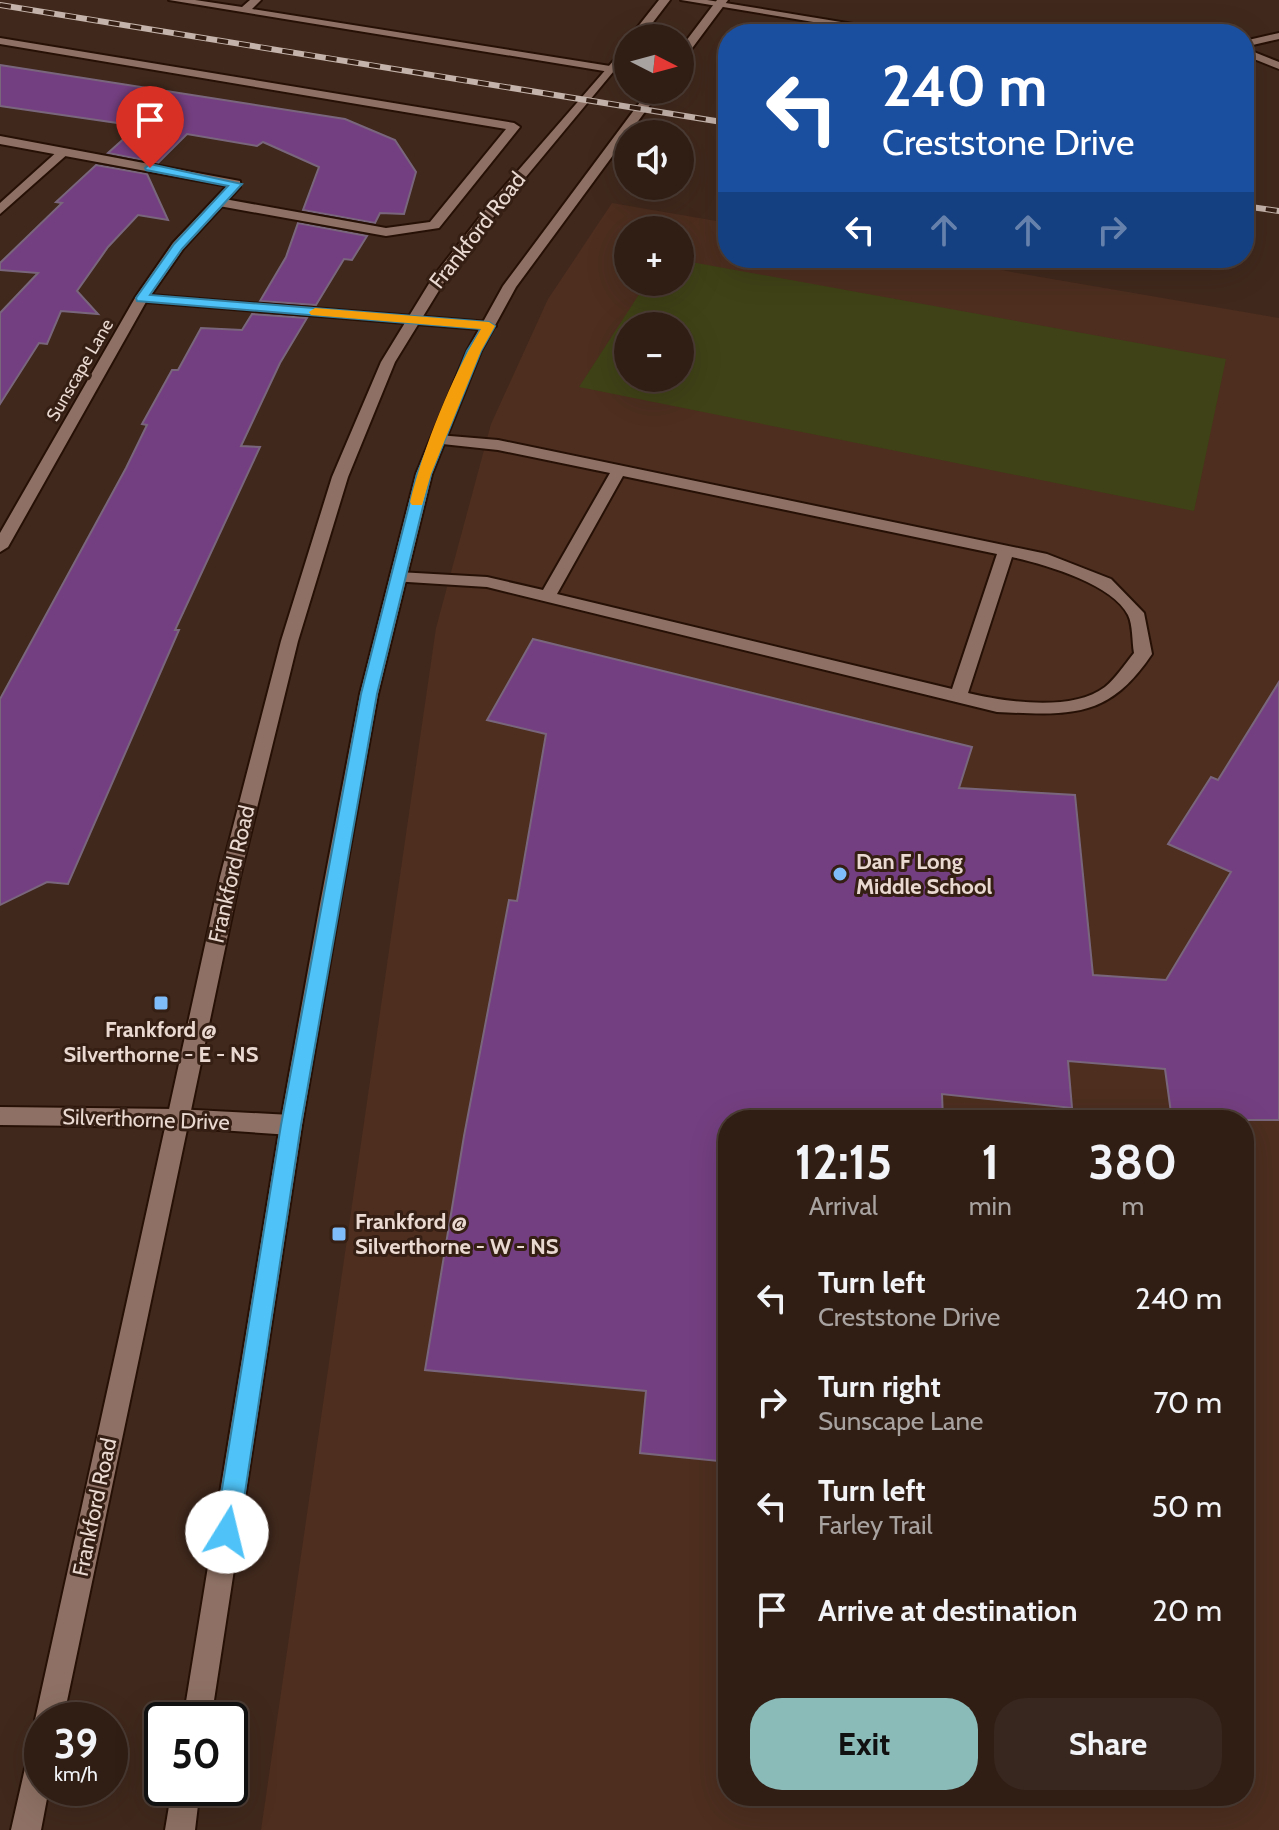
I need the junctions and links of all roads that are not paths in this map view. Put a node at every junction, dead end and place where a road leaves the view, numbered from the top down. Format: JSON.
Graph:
{"nodes":[{"id":1,"x":174,"y":0,"type":"edge"},
{"id":2,"x":256,"y":0,"type":"edge"},
{"id":3,"x":665,"y":0,"type":"edge"},
{"id":4,"x":686,"y":0,"type":"edge"},
{"id":5,"x":721,"y":2,"type":"edge"},
{"id":6,"x":244,"y":11,"type":"junction"},
{"id":7,"x":646,"y":24,"type":"edge"},
{"id":8,"x":850,"y":24,"type":"edge"},
{"id":9,"x":1279,"y":36,"type":"edge"},
{"id":10,"x":694,"y":38,"type":"edge"},
{"id":11,"x":0,"y":41,"type":"edge"},
{"id":12,"x":1254,"y":42,"type":"edge"},
{"id":13,"x":1254,"y":55,"type":"edge"},
{"id":14,"x":614,"y":64,"type":"edge"},
{"id":15,"x":1279,"y":66,"type":"edge"},
{"id":16,"x":610,"y":69,"type":"junction"},
{"id":17,"x":644,"y":104,"type":"edge"},
{"id":18,"x":0,"y":140,"type":"edge"},
{"id":19,"x":64,"y":152,"type":"junction"},
{"id":20,"x":219,"y":202,"type":"junction"},
{"id":21,"x":0,"y":210,"type":"edge"},
{"id":22,"x":142,"y":298,"type":"junction"},
{"id":23,"x":412,"y":320,"type":"junction"},
{"id":24,"x":489,"y":326,"type":"junction"},
{"id":25,"x":438,"y":440,"type":"junction"},
{"id":26,"x":619,"y":470,"type":"junction"},
{"id":27,"x":0,"y":547,"type":"edge"},
{"id":28,"x":1006,"y":551,"type":"junction"},
{"id":29,"x":398,"y":577,"type":"junction"},
{"id":30,"x":547,"y":597,"type":"junction"},
{"id":31,"x":958,"y":697,"type":"junction"},
{"id":32,"x":0,"y":1116,"type":"edge"},
{"id":33,"x":176,"y":1118,"type":"junction"},
{"id":34,"x":291,"y":1125,"type":"junction"},
{"id":35,"x":53,"y":1702,"type":"edge"},
{"id":36,"x":200,"y":1702,"type":"edge"},
{"id":37,"x":31,"y":1806,"type":"edge"},
{"id":38,"x":183,"y":1806,"type":"edge"},
{"id":39,"x":26,"y":1830,"type":"edge"},
{"id":40,"x":180,"y":1830,"type":"edge"}],
"edges":[{"from":1,"to":6,"type":"main road"},
{"from":2,"to":6,"type":"main road"},
{"from":3,"to":7,"type":"main road"},
{"from":4,"to":5,"type":"main road"},
{"from":5,"to":8,"type":"main road"},
{"from":5,"to":10,"type":"main road"},
{"from":6,"to":16,"type":"main road"},
{"from":9,"to":12,"type":"main road"},
{"from":11,"to":20,"type":"main road"},
{"from":13,"to":15,"type":"main road"},
{"from":14,"to":16,"type":"main road","name":"Frankford Road"},
{"from":16,"to":23,"type":"main road","name":"Frankford Road"},
{"from":17,"to":24,"type":"main road"},
{"from":18,"to":19,"type":"main road"},
{"from":19,"to":20,"type":"main road","name":"Sunscape Lane"},
{"from":19,"to":21,"type":"main road"},
{"from":20,"to":22,"type":"main road","name":"Sunscape Lane"},
{"from":22,"to":23,"type":"main road"},
{"from":22,"to":27,"type":"main road","name":"Sunscape Lane"},
{"from":23,"to":24,"type":"main road"},
{"from":23,"to":33,"type":"main road","name":"Frankford Road"},
{"from":24,"to":25,"type":"main road"},
{"from":25,"to":26,"type":"main road"},
{"from":25,"to":29,"type":"main road"},
{"from":26,"to":28,"type":"main road"},
{"from":26,"to":30,"type":"main road"},
{"from":28,"to":31,"type":"main road"},
{"from":28,"to":31,"type":"main road"},
{"from":29,"to":30,"type":"main road"},
{"from":29,"to":34,"type":"main road"},
{"from":30,"to":31,"type":"main road"},
{"from":32,"to":33,"type":"main road","name":"Silverthorne Drive"},
{"from":33,"to":34,"type":"main road","name":"Silverthorne Drive"},
{"from":33,"to":35,"type":"main road","name":"Frankford Road"},
{"from":34,"to":36,"type":"main road"},
{"from":37,"to":39,"type":"main road"},
{"from":38,"to":40,"type":"main road"}]}
